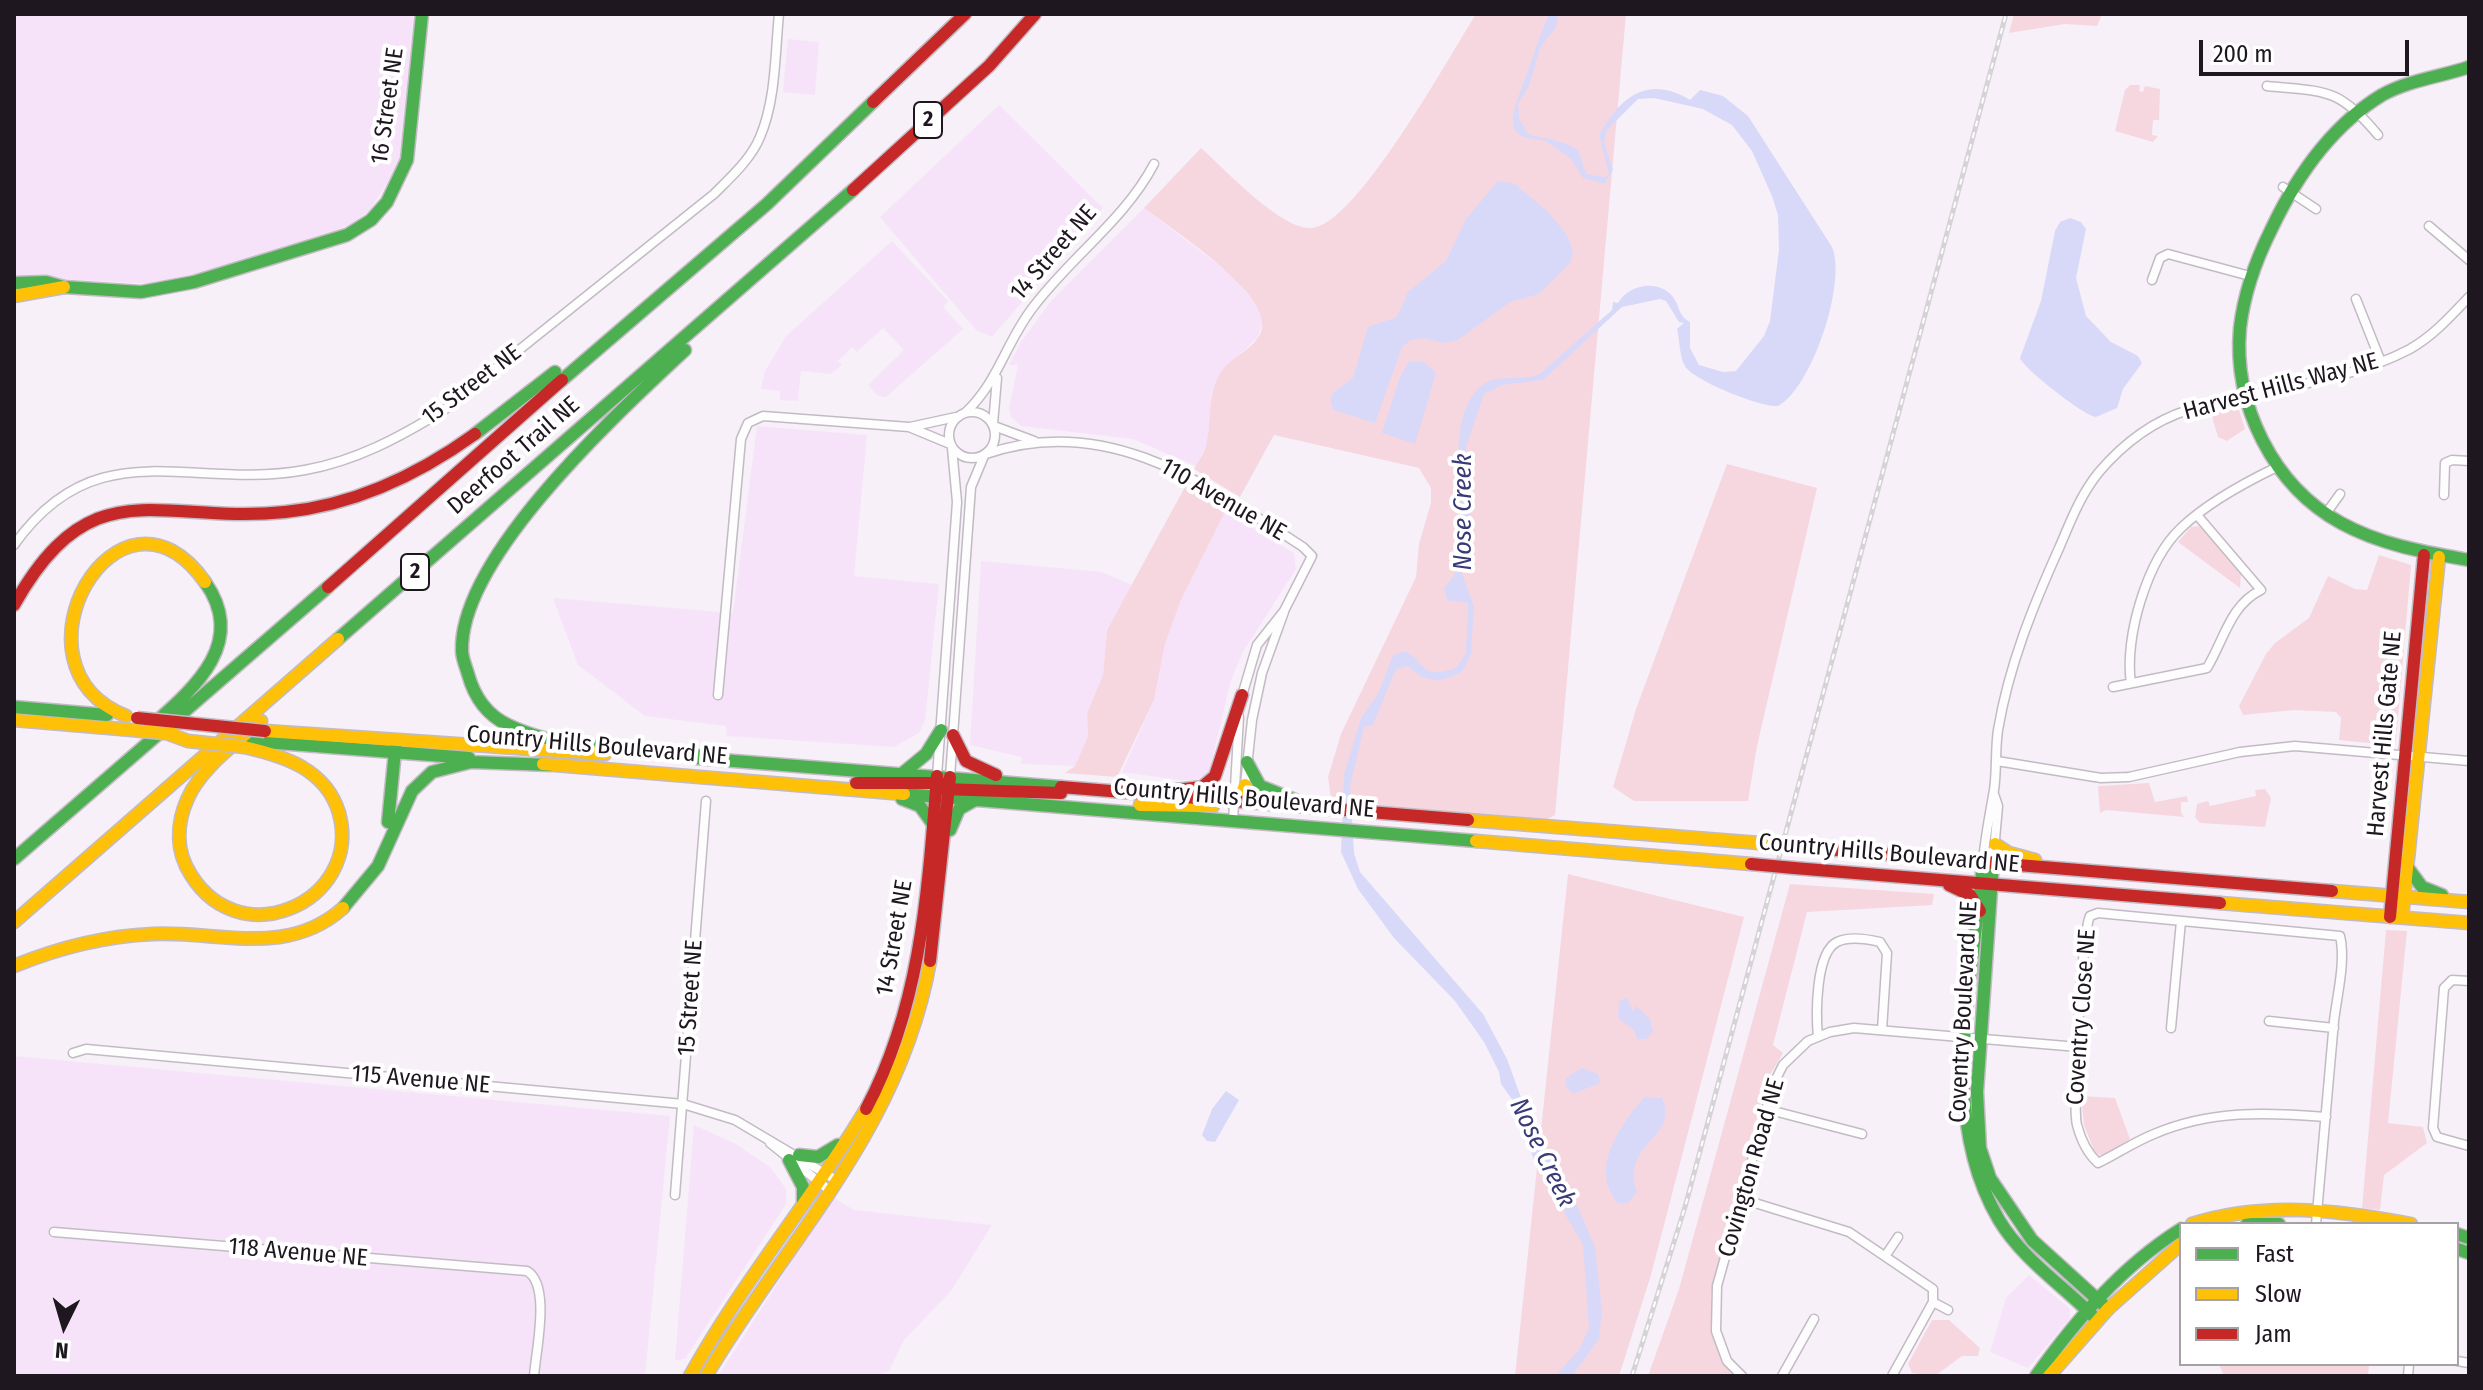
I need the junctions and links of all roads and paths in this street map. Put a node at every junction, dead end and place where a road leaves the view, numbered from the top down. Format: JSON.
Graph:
{"nodes":[{"id":1,"x":422,"y":14,"type":"edge"},
{"id":2,"x":779,"y":14,"type":"edge"},
{"id":3,"x":965,"y":14,"type":"edge"},
{"id":4,"x":1035,"y":14,"type":"edge"},
{"id":5,"x":2469,"y":67,"type":"edge"},
{"id":6,"x":2267,"y":86,"type":"dead end"},
{"id":7,"x":2360,"y":111,"type":"junction"},
{"id":8,"x":2378,"y":135,"type":"dead end"},
{"id":9,"x":1154,"y":164,"type":"dead end"},
{"id":10,"x":2287,"y":189,"type":"junction"},
{"id":11,"x":2316,"y":209,"type":"dead end"},
{"id":12,"x":2429,"y":226,"type":"dead end"},
{"id":13,"x":805,"y":233,"type":"junction"},
{"id":14,"x":2469,"y":260,"type":"edge"},
{"id":15,"x":692,"y":265,"type":"junction"},
{"id":16,"x":2250,"y":276,"type":"junction"},
{"id":17,"x":2152,"y":280,"type":"dead end"},
{"id":18,"x":14,"y":283,"type":"edge"},
{"id":19,"x":64,"y":287,"type":"junction"},
{"id":20,"x":14,"y":296,"type":"edge"},
{"id":21,"x":2469,"y":297,"type":"edge"},
{"id":22,"x":2356,"y":299,"type":"dead end"},
{"id":23,"x":2381,"y":362,"type":"junction"},
{"id":24,"x":997,"y":376,"type":"junction"},
{"id":25,"x":2244,"y":395,"type":"junction"},
{"id":26,"x":961,"y":415,"type":"junction"},
{"id":27,"x":994,"y":426,"type":"junction"},
{"id":28,"x":909,"y":427,"type":"junction"},
{"id":29,"x":1035,"y":441,"type":"junction"},
{"id":30,"x":951,"y":446,"type":"junction"},
{"id":31,"x":985,"y":455,"type":"junction"},
{"id":32,"x":2469,"y":461,"type":"edge"},
{"id":33,"x":2275,"y":468,"type":"junction"},
{"id":34,"x":2340,"y":494,"type":"dead end"},
{"id":35,"x":2444,"y":495,"type":"dead end"},
{"id":36,"x":133,"y":509,"type":"junction"},
{"id":37,"x":2197,"y":515,"type":"junction"},
{"id":38,"x":2325,"y":515,"type":"junction"},
{"id":39,"x":14,"y":545,"type":"edge"},
{"id":40,"x":954,"y":546,"type":"junction"},
{"id":41,"x":2424,"y":555,"type":"junction"},
{"id":42,"x":2439,"y":557,"type":"junction"},
{"id":43,"x":87,"y":560,"type":"dead end"},
{"id":44,"x":2469,"y":560,"type":"edge"},
{"id":45,"x":420,"y":567,"type":"junction"},
{"id":46,"x":967,"y":567,"type":"junction"},
{"id":47,"x":14,"y":605,"type":"edge"},
{"id":48,"x":1284,"y":611,"type":"junction"},
{"id":49,"x":14,"y":618,"type":"edge"},
{"id":50,"x":2131,"y":683,"type":"junction"},
{"id":51,"x":2113,"y":687,"type":"dead end"},
{"id":52,"x":718,"y":695,"type":"dead end"},
{"id":53,"x":1242,"y":695,"type":"junction"},
{"id":54,"x":77,"y":698,"type":"dead end"},
{"id":55,"x":14,"y":707,"type":"edge"},
{"id":56,"x":132,"y":717,"type":"junction"},
{"id":57,"x":14,"y":720,"type":"edge"},
{"id":58,"x":947,"y":733,"type":"junction"},
{"id":59,"x":248,"y":744,"type":"junction"},
{"id":60,"x":395,"y":746,"type":"junction"},
{"id":61,"x":2412,"y":755,"type":"junction"},
{"id":62,"x":704,"y":758,"type":"junction"},
{"id":63,"x":1997,"y":761,"type":"junction"},
{"id":64,"x":2469,"y":761,"type":"edge"},
{"id":65,"x":1247,"y":762,"type":"junction"},
{"id":66,"x":550,"y":765,"type":"junction"},
{"id":67,"x":903,"y":773,"type":"junction"},
{"id":68,"x":1018,"y":782,"type":"junction"},
{"id":69,"x":801,"y":785,"type":"junction"},
{"id":70,"x":1245,"y":785,"type":"joint"},
{"id":71,"x":943,"y":787,"type":"junction"},
{"id":72,"x":1107,"y":789,"type":"junction"},
{"id":73,"x":872,"y":791,"type":"junction"},
{"id":74,"x":1152,"y":793,"type":"junction"},
{"id":75,"x":1994,"y":794,"type":"junction"},
{"id":76,"x":976,"y":799,"type":"junction"},
{"id":77,"x":706,"y":801,"type":"dead end"},
{"id":78,"x":1233,"y":801,"type":"junction"},
{"id":79,"x":1325,"y":808,"type":"junction"},
{"id":80,"x":1109,"y":809,"type":"junction"},
{"id":81,"x":1233,"y":822,"type":"junction"},
{"id":82,"x":933,"y":824,"type":"junction"},
{"id":83,"x":945,"y":844,"type":"junction"},
{"id":84,"x":1995,"y":844,"type":"junction"},
{"id":85,"x":14,"y":857,"type":"edge"},
{"id":86,"x":1988,"y":862,"type":"junction"},
{"id":87,"x":376,"y":866,"type":"junction"},
{"id":88,"x":2407,"y":867,"type":"junction"},
{"id":89,"x":2073,"y":869,"type":"junction"},
{"id":90,"x":1935,"y":879,"type":"junction"},
{"id":91,"x":1988,"y":884,"type":"junction"},
{"id":92,"x":2398,"y":896,"type":"junction"},
{"id":93,"x":2467,"y":902,"type":"edge"},
{"id":94,"x":1980,"y":911,"type":"junction"},
{"id":95,"x":2396,"y":917,"type":"junction"},
{"id":96,"x":2181,"y":921,"type":"junction"},
{"id":97,"x":14,"y":922,"type":"edge"},
{"id":98,"x":2469,"y":923,"type":"edge"},
{"id":99,"x":14,"y":966,"type":"edge"},
{"id":100,"x":2469,"y":981,"type":"edge"},
{"id":101,"x":2269,"y":1021,"type":"dead end"},
{"id":102,"x":2171,"y":1028,"type":"dead end"},
{"id":103,"x":2334,"y":1028,"type":"junction"},
{"id":104,"x":1882,"y":1030,"type":"junction"},
{"id":105,"x":1818,"y":1037,"type":"junction"},
{"id":106,"x":1974,"y":1038,"type":"junction"},
{"id":107,"x":2078,"y":1047,"type":"junction"},
{"id":108,"x":73,"y":1053,"type":"dead end"},
{"id":109,"x":683,"y":1104,"type":"junction"},
{"id":110,"x":1766,"y":1109,"type":"junction"},
{"id":111,"x":2326,"y":1117,"type":"junction"},
{"id":112,"x":852,"y":1132,"type":"junction"},
{"id":113,"x":1862,"y":1134,"type":"dead end"},
{"id":114,"x":2469,"y":1146,"type":"edge"},
{"id":115,"x":794,"y":1158,"type":"junction"},
{"id":116,"x":821,"y":1177,"type":"junction"},
{"id":117,"x":833,"y":1185,"type":"junction"},
{"id":118,"x":675,"y":1195,"type":"dead end"},
{"id":119,"x":1742,"y":1199,"type":"junction"},
{"id":120,"x":803,"y":1203,"type":"junction"},
{"id":121,"x":2316,"y":1218,"type":"edge"},
{"id":122,"x":2198,"y":1222,"type":"edge"},
{"id":123,"x":2379,"y":1222,"type":"edge"},
{"id":124,"x":2179,"y":1230,"type":"edge"},
{"id":125,"x":54,"y":1232,"type":"dead end"},
{"id":126,"x":1898,"y":1237,"type":"dead end"},
{"id":127,"x":2179,"y":1246,"type":"edge"},
{"id":128,"x":2048,"y":1253,"type":"junction"},
{"id":129,"x":1886,"y":1255,"type":"junction"},
{"id":130,"x":2039,"y":1265,"type":"junction"},
{"id":131,"x":1933,"y":1302,"type":"junction"},
{"id":132,"x":2103,"y":1304,"type":"junction"},
{"id":133,"x":1948,"y":1310,"type":"dead end"},
{"id":134,"x":2092,"y":1315,"type":"junction"},
{"id":135,"x":1814,"y":1319,"type":"dead end"},
{"id":136,"x":2049,"y":1370,"type":"edge"},
{"id":137,"x":1894,"y":1373,"type":"edge"},
{"id":138,"x":534,"y":1376,"type":"edge"},
{"id":139,"x":690,"y":1376,"type":"edge"},
{"id":140,"x":706,"y":1376,"type":"edge"},
{"id":141,"x":1742,"y":1376,"type":"edge"},
{"id":142,"x":1782,"y":1376,"type":"edge"},
{"id":143,"x":1905,"y":1376,"type":"edge"},
{"id":144,"x":2036,"y":1376,"type":"edge"}],
"edges":[{"from":1,"to":19,"type":"main road","name":"16 Street NE"},
{"from":2,"to":39,"type":"street","name":"15 Street NE"},
{"from":3,"to":15,"type":"main road","name":"Deerfoot Trail NE","number":"2"},
{"from":4,"to":13,"type":"main road","name":"Deerfoot Trail NE","number":"2"},
{"from":5,"to":7,"type":"main road"},
{"from":6,"to":7,"type":"street"},
{"from":7,"to":8,"type":"street"},
{"from":7,"to":10,"type":"main road"},
{"from":9,"to":24,"type":"street","name":"14 Street NE"},
{"from":10,"to":11,"type":"street"},
{"from":10,"to":16,"type":"main road"},
{"from":12,"to":14,"type":"street"},
{"from":13,"to":45,"type":"main road","name":"Deerfoot Trail NE","number":"2"},
{"from":13,"to":62,"type":"main road"},
{"from":15,"to":36,"type":"main road"},
{"from":15,"to":85,"type":"main road","name":"Deerfoot Trail NE","number":"2"},
{"from":16,"to":17,"type":"street"},
{"from":16,"to":25,"type":"main road"},
{"from":18,"to":19,"type":"main road"},
{"from":19,"to":20,"type":"main road"},
{"from":21,"to":23,"type":"street","name":"Harvest Hills Way NE"},
{"from":22,"to":23,"type":"street"},
{"from":23,"to":25,"type":"street","name":"Harvest Hills Way NE"},
{"from":24,"to":26,"type":"street","name":"14 Street NE"},
{"from":24,"to":27,"type":"street","name":"14 Street NE"},
{"from":25,"to":33,"type":"main road"},
{"from":25,"to":63,"type":"street","name":"Harvest Hills Way NE"},
{"from":26,"to":27,"type":"street"},
{"from":26,"to":28,"type":"street"},
{"from":26,"to":30,"type":"street"},
{"from":27,"to":29,"type":"street","name":"110 Avenue NE"},
{"from":27,"to":31,"type":"street"},
{"from":28,"to":30,"type":"street"},
{"from":28,"to":52,"type":"street"},
{"from":29,"to":31,"type":"street","name":"110 Avenue NE"},
{"from":29,"to":48,"type":"street","name":"110 Avenue NE"},
{"from":30,"to":31,"type":"street"},
{"from":30,"to":40,"type":"street","name":"14 Street NE"},
{"from":31,"to":46,"type":"street","name":"14 Street NE"},
{"from":32,"to":35,"type":"street"},
{"from":33,"to":37,"type":"street"},
{"from":33,"to":38,"type":"main road"},
{"from":34,"to":38,"type":"street"},
{"from":36,"to":47,"type":"main road"},
{"from":36,"to":49,"type":"main road"},
{"from":37,"to":50,"type":"street"},
{"from":37,"to":50,"type":"street"},
{"from":38,"to":41,"type":"main road"},
{"from":40,"to":46,"type":"street"},
{"from":40,"to":58,"type":"street","name":"14 Street NE"},
{"from":41,"to":42,"type":"main road"},
{"from":41,"to":61,"type":"main road","name":"Harvest Hills Gate NE"},
{"from":42,"to":44,"type":"main road"},
{"from":42,"to":61,"type":"main road","name":"Harvest Hills Gate NE"},
{"from":43,"to":85,"type":"main road"},
{"from":45,"to":59,"type":"main road"},
{"from":45,"to":97,"type":"main road","name":"Deerfoot Trail NE","number":"2"},
{"from":46,"to":58,"type":"street","name":"14 Street NE"},
{"from":48,"to":53,"type":"street"},
{"from":48,"to":65,"type":"street"},
{"from":50,"to":51,"type":"street"},
{"from":53,"to":74,"type":"main road"},
{"from":53,"to":78,"type":"street"},
{"from":54,"to":56,"type":"main road"},
{"from":55,"to":56,"type":"main road","name":"Country Hills Boulevard NE"},
{"from":56,"to":60,"type":"main road","name":"Country Hills Boulevard NE","bridge":true},
{"from":57,"to":59,"type":"main road","bridge":true},
{"from":58,"to":67,"type":"main road"},
{"from":58,"to":68,"type":"main road"},
{"from":58,"to":71,"type":"street","name":"14 Street NE"},
{"from":59,"to":60,"type":"main road","name":"Country Hills Boulevard NE"},
{"from":60,"to":62,"type":"main road","name":"Country Hills Boulevard NE"},
{"from":60,"to":66,"type":"main road","name":"Country Hills Boulevard NE"},
{"from":60,"to":87,"type":"main road"},
{"from":61,"to":63,"type":"street"},
{"from":61,"to":64,"type":"street"},
{"from":61,"to":88,"type":"main road","name":"Harvest Hills Gate NE"},
{"from":61,"to":92,"type":"main road","name":"Harvest Hills Gate NE"},
{"from":62,"to":67,"type":"main road","name":"Country Hills Boulevard NE"},
{"from":63,"to":75,"type":"street","name":"Harvest Hills Way NE"},
{"from":65,"to":70,"type":"street"},
{"from":65,"to":79,"type":"main road"},
{"from":66,"to":69,"type":"main road","name":"Country Hills Boulevard NE"},
{"from":66,"to":87,"type":"main road"},
{"from":67,"to":71,"type":"main road","name":"Country Hills Boulevard NE"},
{"from":68,"to":71,"type":"main road","name":"Country Hills Boulevard NE"},
{"from":68,"to":72,"type":"main road","name":"Country Hills Boulevard NE"},
{"from":69,"to":71,"type":"main road"},
{"from":69,"to":73,"type":"main road","name":"Country Hills Boulevard NE"},
{"from":70,"to":78,"type":"main road"},
{"from":71,"to":72,"type":"main road"},
{"from":71,"to":73,"type":"main road","name":"Country Hills Boulevard NE"},
{"from":71,"to":76,"type":"main road","name":"Country Hills Boulevard NE"},
{"from":71,"to":82,"type":"main road","name":"14 Street NE"},
{"from":71,"to":83,"type":"main road","name":"14 Street NE"},
{"from":72,"to":74,"type":"main road","name":"Country Hills Boulevard NE"},
{"from":73,"to":82,"type":"main road"},
{"from":74,"to":78,"type":"main road","name":"Country Hills Boulevard NE"},
{"from":75,"to":84,"type":"street","name":"Harvest Hills Way NE"},
{"from":75,"to":86,"type":"street","name":"Harvest Hills Way NE"},
{"from":76,"to":80,"type":"main road","name":"Country Hills Boulevard NE"},
{"from":76,"to":83,"type":"main road"},
{"from":77,"to":109,"type":"street","name":"15 Street NE"},
{"from":78,"to":79,"type":"main road","name":"Country Hills Boulevard NE"},
{"from":78,"to":80,"type":"main road"},
{"from":78,"to":81,"type":"street"},
{"from":79,"to":86,"type":"main road","name":"Country Hills Boulevard NE","bridge":true},
{"from":80,"to":81,"type":"main road","name":"Country Hills Boulevard NE"},
{"from":81,"to":90,"type":"main road","name":"Country Hills Boulevard NE","bridge":true},
{"from":82,"to":112,"type":"main road","name":"14 Street NE"},
{"from":83,"to":117,"type":"main road","name":"14 Street NE"},
{"from":84,"to":86,"type":"street","name":"Harvest Hills Way NE"},
{"from":84,"to":89,"type":"main road"},
{"from":86,"to":89,"type":"main road","name":"Country Hills Boulevard NE"},
{"from":86,"to":91,"type":"main road","name":"Coventry Boulevard NE"},
{"from":87,"to":99,"type":"main road"},
{"from":88,"to":92,"type":"main road","name":"Harvest Hills Gate NE"},
{"from":88,"to":93,"type":"main road"},
{"from":89,"to":92,"type":"main road","name":"Country Hills Boulevard NE"},
{"from":90,"to":91,"type":"main road","name":"Country Hills Boulevard NE"},
{"from":90,"to":94,"type":"main road"},
{"from":91,"to":94,"type":"main road","name":"Coventry Boulevard NE"},
{"from":91,"to":95,"type":"main road","name":"Country Hills Boulevard NE"},
{"from":91,"to":106,"type":"main road","name":"Coventry Boulevard NE"},
{"from":92,"to":93,"type":"main road","name":"Country Hills Boulevard NE"},
{"from":92,"to":95,"type":"main road","name":"Harvest Hills Gate NE"},
{"from":94,"to":106,"type":"main road","name":"Coventry Boulevard NE"},
{"from":95,"to":98,"type":"main road","name":"Country Hills Boulevard NE"},
{"from":96,"to":102,"type":"street"},
{"from":96,"to":103,"type":"street","name":"Coventry Close NE"},
{"from":96,"to":107,"type":"street","name":"Coventry Close NE"},
{"from":100,"to":114,"type":"street"},
{"from":101,"to":103,"type":"street"},
{"from":103,"to":111,"type":"street","name":"Coventry Close NE"},
{"from":104,"to":105,"type":"street","name":"Covington Road NE"},
{"from":104,"to":105,"type":"street"},
{"from":104,"to":106,"type":"street","name":"Covington Road NE"},
{"from":105,"to":110,"type":"street","name":"Covington Road NE"},
{"from":106,"to":107,"type":"street","name":"Covington Road NE"},
{"from":106,"to":128,"type":"main road","name":"Coventry Boulevard NE"},
{"from":106,"to":130,"type":"main road","name":"Coventry Boulevard NE"},
{"from":107,"to":111,"type":"street","name":"Coventry Close NE"},
{"from":108,"to":109,"type":"street","name":"115 Avenue NE"},
{"from":109,"to":115,"type":"street","name":"115 Avenue NE"},
{"from":109,"to":118,"type":"street","name":"15 Street NE"},
{"from":110,"to":113,"type":"street"},
{"from":110,"to":119,"type":"street","name":"Covington Road NE"},
{"from":111,"to":121,"type":"street","name":"Coventry Close NE"},
{"from":112,"to":115,"type":"main road"},
{"from":112,"to":116,"type":"main road","name":"14 Street NE"},
{"from":115,"to":116,"type":"street","name":"115 Avenue NE"},
{"from":115,"to":120,"type":"main road"},
{"from":116,"to":117,"type":"street","name":"115 Avenue NE"},
{"from":116,"to":120,"type":"main road","name":"14 Street NE"},
{"from":117,"to":140,"type":"main road","name":"14 Street NE"},
{"from":119,"to":129,"type":"street"},
{"from":119,"to":141,"type":"street","name":"Covington Road NE"},
{"from":120,"to":139,"type":"main road","name":"14 Street NE"},
{"from":121,"to":122,"type":"main road"},
{"from":121,"to":123,"type":"main road"},
{"from":124,"to":132,"type":"main road"},
{"from":125,"to":138,"type":"street","name":"118 Avenue NE"},
{"from":126,"to":129,"type":"street"},
{"from":127,"to":132,"type":"main road"},
{"from":128,"to":130,"type":"street"},
{"from":128,"to":132,"type":"main road","name":"Coventry Boulevard NE"},
{"from":129,"to":131,"type":"street"},
{"from":130,"to":134,"type":"main road","name":"Coventry Boulevard NE"},
{"from":131,"to":133,"type":"street"},
{"from":131,"to":137,"type":"street"},
{"from":132,"to":134,"type":"main road"},
{"from":134,"to":136,"type":"main road"},
{"from":135,"to":142,"type":"street"},
{"from":136,"to":144,"type":"main road"},
{"from":137,"to":143,"type":"street"}]}
